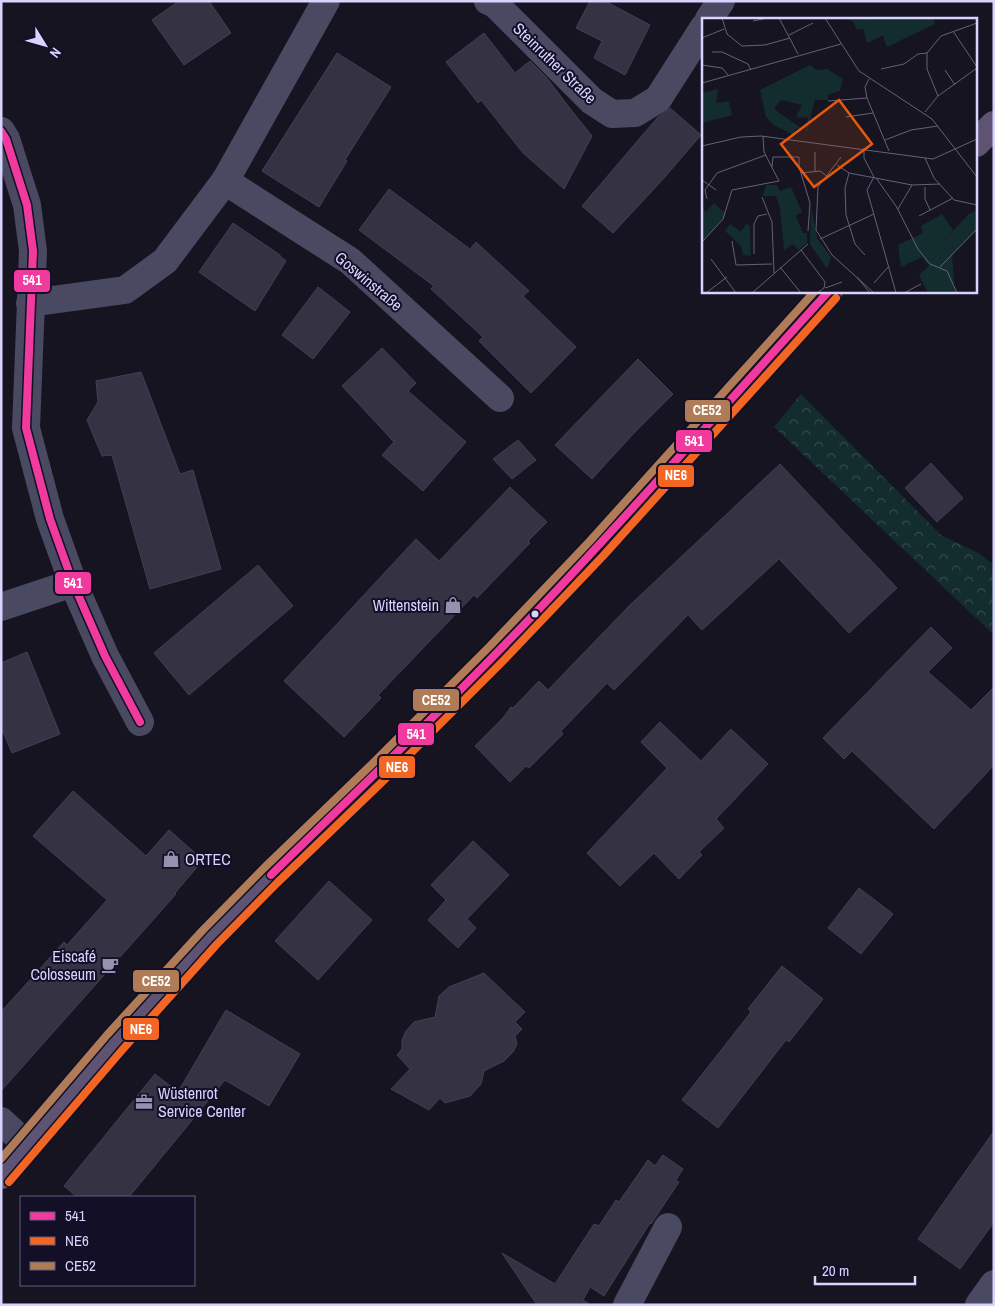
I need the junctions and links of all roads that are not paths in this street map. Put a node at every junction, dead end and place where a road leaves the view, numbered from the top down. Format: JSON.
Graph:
{"nodes":[{"id":1,"x":326,"y":1,"type":"edge"},
{"id":2,"x":488,"y":1,"type":"edge"},
{"id":3,"x":720,"y":1,"type":"edge"},
{"id":4,"x":710,"y":18,"type":"edge"},
{"id":5,"x":702,"y":31,"type":"edge"},
{"id":6,"x":994,"y":125,"type":"edge"},
{"id":7,"x":1,"y":131,"type":"edge"},
{"id":8,"x":978,"y":141,"type":"edge"},
{"id":9,"x":225,"y":181,"type":"junction"},
{"id":10,"x":829,"y":292,"type":"edge"},
{"id":11,"x":30,"y":303,"type":"junction"},
{"id":12,"x":500,"y":398,"type":"dead end"},
{"id":13,"x":73,"y":583,"type":"junction"},
{"id":14,"x":1,"y":607,"type":"edge"},
{"id":15,"x":140,"y":722,"type":"dead end"},
{"id":16,"x":1,"y":1121,"type":"edge"},
{"id":17,"x":27,"y":1145,"type":"junction"},
{"id":18,"x":1,"y":1176,"type":"edge"},
{"id":19,"x":668,"y":1227,"type":"dead end"},
{"id":20,"x":994,"y":1284,"type":"edge"},
{"id":21,"x":626,"y":1305,"type":"edge"},
{"id":22,"x":979,"y":1305,"type":"edge"}],
"edges":[{"from":1,"to":9,"type":"street"},
{"from":2,"to":5,"type":"street","name":"Steinruther Straße"},
{"from":3,"to":4,"type":"street"},
{"from":6,"to":8,"type":"main road"},
{"from":7,"to":11,"type":"street"},
{"from":9,"to":11,"type":"street"},
{"from":9,"to":12,"type":"street","name":"Goswinstraße"},
{"from":10,"to":17,"type":"main road"},
{"from":11,"to":13,"type":"street"},
{"from":13,"to":14,"type":"street"},
{"from":13,"to":15,"type":"street"},
{"from":16,"to":17,"type":"street"},
{"from":17,"to":18,"type":"main road"},
{"from":19,"to":21,"type":"street"},
{"from":20,"to":22,"type":"street"}]}
